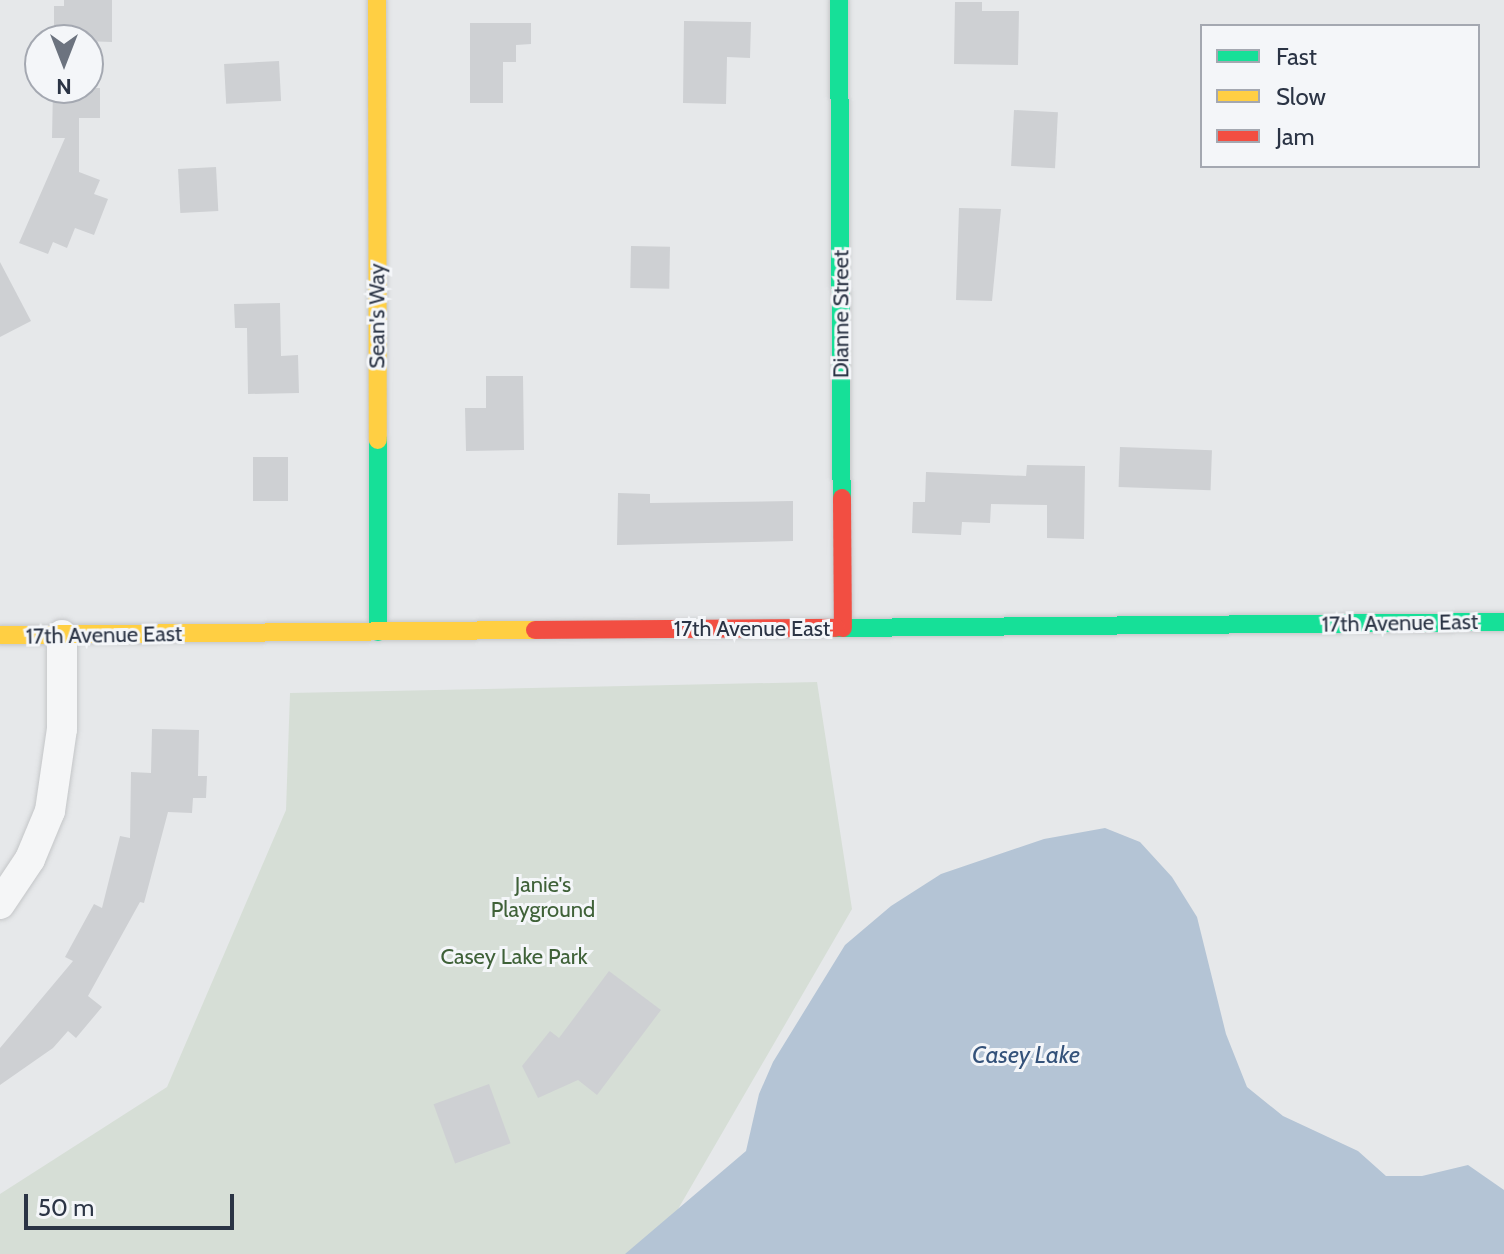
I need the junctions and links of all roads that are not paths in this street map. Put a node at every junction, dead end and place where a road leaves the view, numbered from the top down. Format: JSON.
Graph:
{"nodes":[{"id":1,"x":377,"y":0,"type":"edge"},
{"id":2,"x":839,"y":0,"type":"edge"},
{"id":3,"x":1504,"y":622,"type":"edge"},
{"id":4,"x":843,"y":628,"type":"junction"},
{"id":5,"x":378,"y":632,"type":"junction"},
{"id":6,"x":0,"y":635,"type":"edge"},
{"id":7,"x":62,"y":635,"type":"junction"},
{"id":8,"x":0,"y":904,"type":"edge"}],
"edges":[{"from":1,"to":5,"type":"street","name":"Sean's Way"},
{"from":2,"to":4,"type":"street","name":"Dianne Street"},
{"from":3,"to":4,"type":"street","name":"17th Avenue East"},
{"from":4,"to":5,"type":"street","name":"17th Avenue East"},
{"from":5,"to":7,"type":"street","name":"17th Avenue East"},
{"from":6,"to":7,"type":"street","name":"17th Avenue East"},
{"from":7,"to":8,"type":"street"}]}
